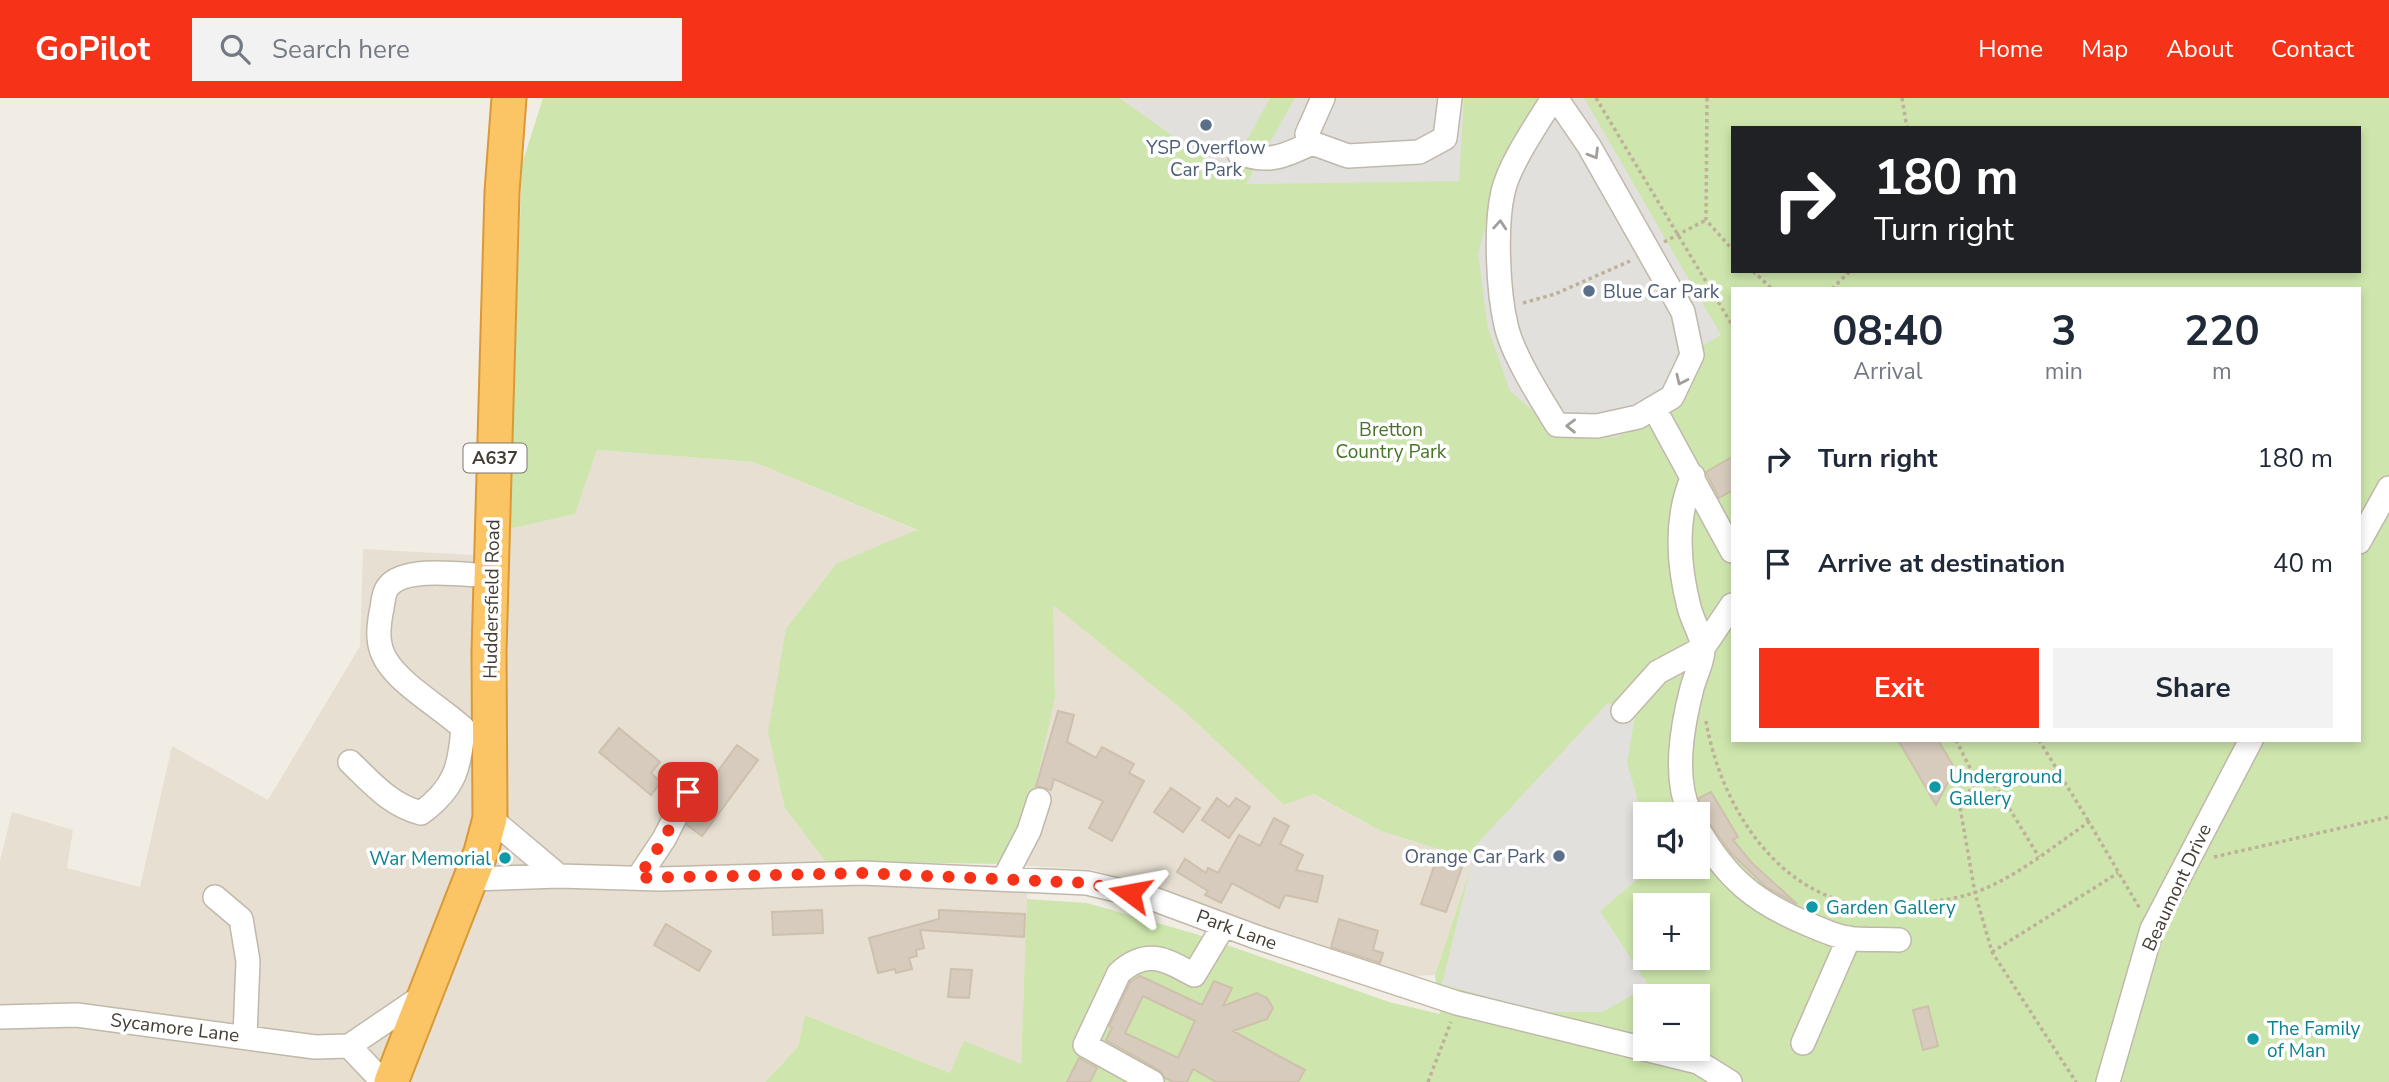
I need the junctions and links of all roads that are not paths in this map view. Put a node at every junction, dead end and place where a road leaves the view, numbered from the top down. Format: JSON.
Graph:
{"nodes":[{"id":1,"x":509,"y":98,"type":"edge"},
{"id":2,"x":1323,"y":98,"type":"edge"},
{"id":3,"x":1450,"y":98,"type":"edge"},
{"id":4,"x":1554,"y":98,"type":"edge"},
{"id":5,"x":1312,"y":143,"type":"junction"},
{"id":6,"x":1239,"y":153,"type":"dead end"},
{"id":7,"x":1654,"y":408,"type":"junction"},
{"id":8,"x":1693,"y":476,"type":"junction"},
{"id":9,"x":2389,"y":488,"type":"edge"},
{"id":10,"x":2361,"y":538,"type":"edge"},
{"id":11,"x":1731,"y":549,"type":"edge"},
{"id":12,"x":491,"y":576,"type":"junction"},
{"id":13,"x":1731,"y":606,"type":"edge"},
{"id":14,"x":1703,"y":648,"type":"junction"},
{"id":15,"x":1623,"y":710,"type":"dead end"},
{"id":16,"x":2250,"y":742,"type":"edge"},
{"id":17,"x":350,"y":762,"type":"dead end"},
{"id":18,"x":688,"y":792,"type":"dead end"},
{"id":19,"x":1039,"y":800,"type":"dead end"},
{"id":20,"x":1685,"y":802,"type":"edge"},
{"id":21,"x":490,"y":818,"type":"junction"},
{"id":22,"x":1710,"y":851,"type":"edge"},
{"id":23,"x":559,"y":876,"type":"junction"},
{"id":24,"x":638,"y":878,"type":"junction"},
{"id":25,"x":471,"y":879,"type":"junction"},
{"id":26,"x":1004,"y":879,"type":"junction"},
{"id":27,"x":215,"y":897,"type":"dead end"},
{"id":28,"x":1224,"y":925,"type":"junction"},
{"id":29,"x":1849,"y":938,"type":"junction"},
{"id":30,"x":1899,"y":940,"type":"dead end"},
{"id":31,"x":428,"y":993,"type":"junction"},
{"id":32,"x":0,"y":1017,"type":"edge"},
{"id":33,"x":245,"y":1037,"type":"junction"},
{"id":34,"x":1803,"y":1043,"type":"dead end"},
{"id":35,"x":349,"y":1046,"type":"junction"},
{"id":36,"x":383,"y":1082,"type":"edge"},
{"id":37,"x":391,"y":1082,"type":"edge"},
{"id":38,"x":1152,"y":1082,"type":"edge"},
{"id":39,"x":1730,"y":1082,"type":"edge"},
{"id":40,"x":2108,"y":1082,"type":"edge"}],
"edges":[{"from":1,"to":12,"type":"highway","name":"Huddersfield Road","number":"A637"},
{"from":2,"to":5,"type":"street"},
{"from":3,"to":5,"type":"street"},
{"from":4,"to":7,"type":"street","one_way":true},
{"from":7,"to":4,"type":"street","one_way":true},
{"from":5,"to":6,"type":"street"},
{"from":7,"to":8,"type":"street"},
{"from":8,"to":11,"type":"street"},
{"from":8,"to":14,"type":"street"},
{"from":9,"to":10,"type":"street"},
{"from":12,"to":17,"type":"street"},
{"from":12,"to":21,"type":"highway","name":"Huddersfield Road","number":"A637"},
{"from":13,"to":14,"type":"street"},
{"from":14,"to":15,"type":"street"},
{"from":14,"to":20,"type":"street"},
{"from":16,"to":40,"type":"street","name":"Beaumont Drive"},
{"from":18,"to":24,"type":"street"},
{"from":19,"to":26,"type":"street"},
{"from":21,"to":23,"type":"street"},
{"from":21,"to":25,"type":"highway","name":"Huddersfield Road","number":"A637"},
{"from":22,"to":29,"type":"street"},
{"from":23,"to":24,"type":"street","name":"Park Lane"},
{"from":23,"to":25,"type":"street","name":"Park Lane"},
{"from":24,"to":26,"type":"street","name":"Park Lane"},
{"from":25,"to":31,"type":"highway","name":"Huddersfield Road","number":"A637"},
{"from":26,"to":28,"type":"street","name":"Park Lane"},
{"from":27,"to":33,"type":"street"},
{"from":28,"to":38,"type":"street"},
{"from":28,"to":39,"type":"street","name":"Park Lane"},
{"from":29,"to":30,"type":"street"},
{"from":29,"to":34,"type":"street"},
{"from":31,"to":35,"type":"street"},
{"from":31,"to":37,"type":"highway","name":"Huddersfield Road","number":"A637"},
{"from":32,"to":33,"type":"street","name":"Sycamore Lane"},
{"from":33,"to":35,"type":"street","name":"Sycamore Lane"},
{"from":35,"to":36,"type":"street"}]}
